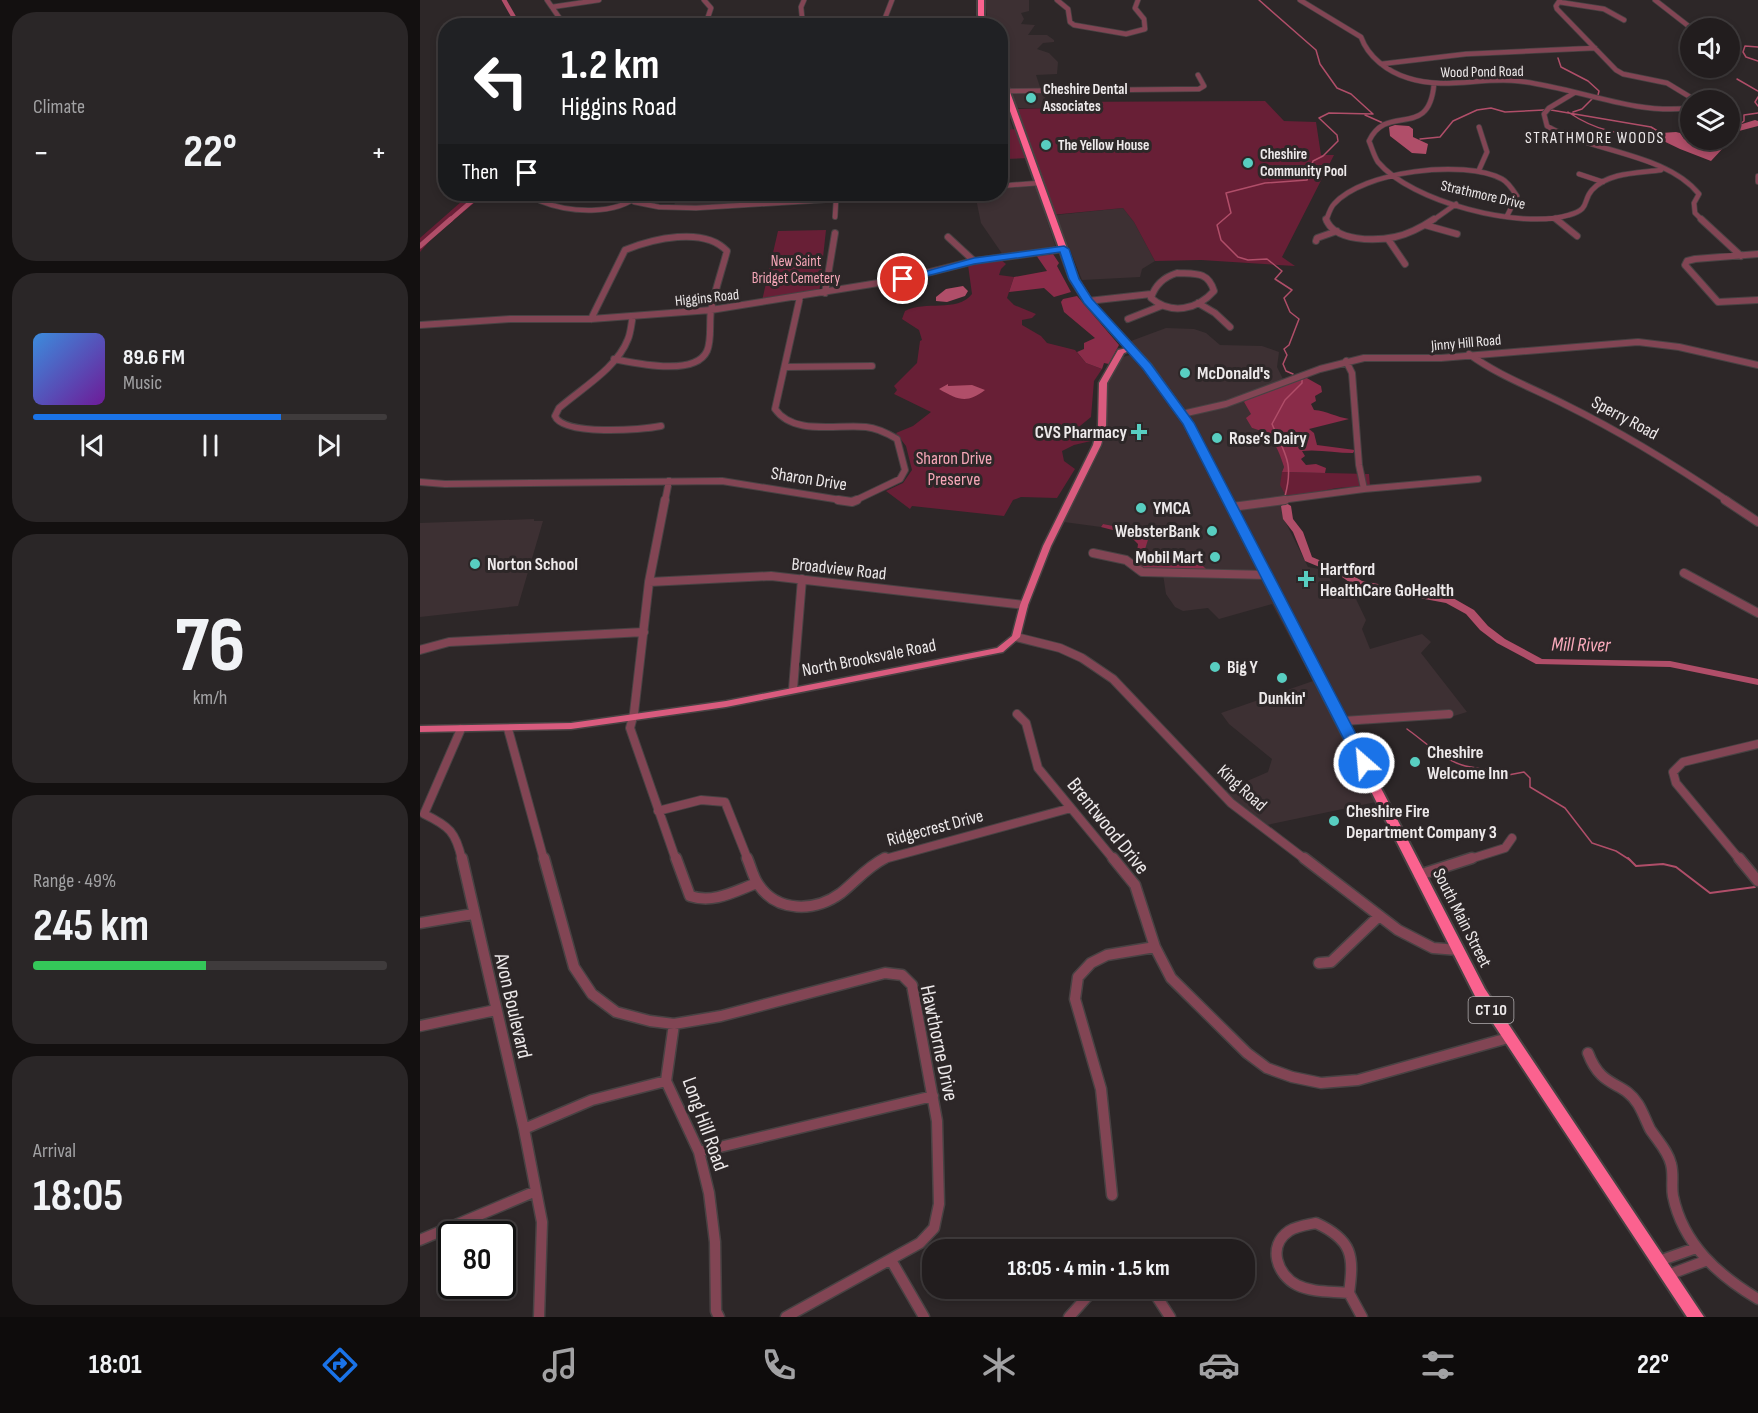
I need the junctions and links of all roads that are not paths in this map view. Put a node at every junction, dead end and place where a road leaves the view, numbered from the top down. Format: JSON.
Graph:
{"nodes":[{"id":1,"x":547,"y":0,"type":"edge"},
{"id":2,"x":599,"y":0,"type":"edge"},
{"id":3,"x":704,"y":0,"type":"edge"},
{"id":4,"x":804,"y":0,"type":"edge"},
{"id":5,"x":892,"y":0,"type":"edge"},
{"id":6,"x":981,"y":0,"type":"edge"},
{"id":7,"x":1057,"y":0,"type":"edge"},
{"id":8,"x":1138,"y":0,"type":"edge"},
{"id":9,"x":1300,"y":0,"type":"edge"},
{"id":10,"x":1655,"y":0,"type":"edge"},
{"id":11,"x":1559,"y":1,"type":"edge"},
{"id":12,"x":552,"y":7,"type":"junction"},
{"id":13,"x":560,"y":18,"type":"edge"},
{"id":14,"x":707,"y":18,"type":"edge"},
{"id":15,"x":802,"y":18,"type":"edge"},
{"id":16,"x":885,"y":18,"type":"edge"},
{"id":17,"x":982,"y":18,"type":"edge"},
{"id":18,"x":1680,"y":19,"type":"edge"},
{"id":19,"x":1624,"y":20,"type":"dead end"},
{"id":20,"x":1595,"y":48,"type":"junction"},
{"id":21,"x":1381,"y":64,"type":"junction"},
{"id":22,"x":1198,"y":75,"type":"dead end"},
{"id":23,"x":1434,"y":84,"type":"junction"},
{"id":24,"x":1008,"y":91,"type":"edge"},
{"id":25,"x":1680,"y":91,"type":"edge"},
{"id":26,"x":1574,"y":93,"type":"junction"},
{"id":27,"x":1008,"y":94,"type":"edge"},
{"id":28,"x":1680,"y":109,"type":"edge"},
{"id":29,"x":1479,"y":127,"type":"dead end"},
{"id":30,"x":1479,"y":170,"type":"junction"},
{"id":31,"x":1661,"y":170,"type":"junction"},
{"id":32,"x":1579,"y":174,"type":"dead end"},
{"id":33,"x":1391,"y":176,"type":"junction"},
{"id":34,"x":1758,"y":176,"type":"edge"},
{"id":35,"x":1603,"y":182,"type":"junction"},
{"id":36,"x":1758,"y":182,"type":"edge"},
{"id":37,"x":1039,"y":183,"type":"junction"},
{"id":38,"x":1008,"y":185,"type":"edge"},
{"id":39,"x":540,"y":201,"type":"edge"},
{"id":40,"x":816,"y":201,"type":"edge"},
{"id":41,"x":836,"y":201,"type":"edge"},
{"id":42,"x":634,"y":202,"type":"joint"},
{"id":43,"x":1456,"y":204,"type":"junction"},
{"id":44,"x":1507,"y":216,"type":"junction"},
{"id":45,"x":834,"y":217,"type":"dead end"},
{"id":46,"x":1555,"y":218,"type":"junction"},
{"id":47,"x":1425,"y":225,"type":"junction"},
{"id":48,"x":1337,"y":231,"type":"junction"},
{"id":49,"x":835,"y":233,"type":"dead end"},
{"id":50,"x":1457,"y":234,"type":"dead end"},
{"id":51,"x":1577,"y":236,"type":"dead end"},
{"id":52,"x":948,"y":237,"type":"dead end"},
{"id":53,"x":1389,"y":239,"type":"junction"},
{"id":54,"x":1316,"y":241,"type":"dead end"},
{"id":55,"x":1064,"y":249,"type":"junction"},
{"id":56,"x":1758,"y":254,"type":"edge"},
{"id":57,"x":1741,"y":255,"type":"junction"},
{"id":58,"x":974,"y":261,"type":"junction"},
{"id":59,"x":1405,"y":264,"type":"dead end"},
{"id":60,"x":825,"y":293,"type":"junction"},
{"id":61,"x":1151,"y":294,"type":"junction"},
{"id":62,"x":800,"y":297,"type":"junction"},
{"id":63,"x":1758,"y":300,"type":"edge"},
{"id":64,"x":1088,"y":301,"type":"junction"},
{"id":65,"x":1198,"y":303,"type":"junction"},
{"id":66,"x":1161,"y":306,"type":"junction"},
{"id":67,"x":711,"y":310,"type":"junction"},
{"id":68,"x":633,"y":316,"type":"junction"},
{"id":69,"x":591,"y":319,"type":"junction"},
{"id":70,"x":1128,"y":319,"type":"dead end"},
{"id":71,"x":420,"y":325,"type":"edge"},
{"id":72,"x":1230,"y":327,"type":"dead end"},
{"id":73,"x":1131,"y":349,"type":"junction"},
{"id":74,"x":1469,"y":354,"type":"junction"},
{"id":75,"x":614,"y":359,"type":"junction"},
{"id":76,"x":1346,"y":362,"type":"junction"},
{"id":77,"x":1758,"y":365,"type":"edge"},
{"id":78,"x":872,"y":366,"type":"dead end"},
{"id":79,"x":786,"y":367,"type":"junction"},
{"id":80,"x":1182,"y":414,"type":"junction"},
{"id":81,"x":661,"y":426,"type":"dead end"},
{"id":82,"x":1478,"y":479,"type":"dead end"},
{"id":83,"x":669,"y":481,"type":"junction"},
{"id":84,"x":420,"y":482,"type":"edge"},
{"id":85,"x":1364,"y":489,"type":"junction"},
{"id":86,"x":1232,"y":507,"type":"junction"},
{"id":87,"x":1758,"y":522,"type":"edge"},
{"id":88,"x":1093,"y":552,"type":"dead end"},
{"id":89,"x":1684,"y":573,"type":"dead end"},
{"id":90,"x":1267,"y":575,"type":"junction"},
{"id":91,"x":802,"y":579,"type":"junction"},
{"id":92,"x":650,"y":582,"type":"junction"},
{"id":93,"x":1024,"y":605,"type":"junction"},
{"id":94,"x":1758,"y":613,"type":"edge"},
{"id":95,"x":644,"y":632,"type":"junction"},
{"id":96,"x":1016,"y":637,"type":"junction"},
{"id":97,"x":420,"y":650,"type":"edge"},
{"id":98,"x":793,"y":689,"type":"junction"},
{"id":99,"x":1017,"y":714,"type":"dead end"},
{"id":100,"x":1449,"y":714,"type":"dead end"},
{"id":101,"x":632,"y":717,"type":"junction"},
{"id":102,"x":1343,"y":721,"type":"junction"},
{"id":103,"x":420,"y":729,"type":"edge"},
{"id":104,"x":461,"y":729,"type":"junction"},
{"id":105,"x":508,"y":729,"type":"junction"},
{"id":106,"x":1758,"y":744,"type":"edge"},
{"id":107,"x":1071,"y":808,"type":"junction"},
{"id":108,"x":658,"y":811,"type":"junction"},
{"id":109,"x":422,"y":815,"type":"edge"},
{"id":110,"x":1512,"y":838,"type":"dead end"},
{"id":111,"x":1419,"y":874,"type":"junction"},
{"id":112,"x":1758,"y":881,"type":"edge"},
{"id":113,"x":757,"y":883,"type":"junction"},
{"id":114,"x":472,"y":914,"type":"junction"},
{"id":115,"x":1378,"y":917,"type":"junction"},
{"id":116,"x":420,"y":923,"type":"edge"},
{"id":117,"x":1155,"y":947,"type":"junction"},
{"id":118,"x":1458,"y":950,"type":"junction"},
{"id":119,"x":1319,"y":963,"type":"dead end"},
{"id":120,"x":496,"y":1010,"type":"junction"},
{"id":121,"x":674,"y":1024,"type":"junction"},
{"id":122,"x":420,"y":1026,"type":"edge"},
{"id":123,"x":1508,"y":1038,"type":"junction"},
{"id":124,"x":1588,"y":1053,"type":"dead end"},
{"id":125,"x":666,"y":1080,"type":"junction"},
{"id":126,"x":933,"y":1096,"type":"junction"},
{"id":127,"x":524,"y":1129,"type":"junction"},
{"id":128,"x":699,"y":1152,"type":"junction"},
{"id":129,"x":536,"y":1191,"type":"junction"},
{"id":130,"x":1112,"y":1196,"type":"dead end"},
{"id":131,"x":420,"y":1240,"type":"edge"},
{"id":132,"x":1696,"y":1248,"type":"junction"},
{"id":133,"x":891,"y":1260,"type":"junction"},
{"id":134,"x":1659,"y":1261,"type":"junction"},
{"id":135,"x":1705,"y":1261,"type":"junction"},
{"id":136,"x":1668,"y":1275,"type":"junction"},
{"id":137,"x":1349,"y":1293,"type":"junction"},
{"id":138,"x":1085,"y":1299,"type":"edge"},
{"id":139,"x":1158,"y":1299,"type":"edge"},
{"id":140,"x":1758,"y":1299,"type":"edge"},
{"id":141,"x":539,"y":1317,"type":"edge"},
{"id":142,"x":719,"y":1317,"type":"edge"},
{"id":143,"x":786,"y":1317,"type":"edge"},
{"id":144,"x":924,"y":1317,"type":"edge"},
{"id":145,"x":1069,"y":1317,"type":"edge"},
{"id":146,"x":1170,"y":1317,"type":"edge"},
{"id":147,"x":1362,"y":1317,"type":"edge"},
{"id":148,"x":1696,"y":1317,"type":"edge"}],
"edges":[{"from":1,"to":12,"type":"street"},
{"from":2,"to":12,"type":"street"},
{"from":3,"to":14,"type":"street"},
{"from":4,"to":15,"type":"street"},
{"from":5,"to":16,"type":"street"},
{"from":6,"to":17,"type":"highway"},
{"from":7,"to":8,"type":"street"},
{"from":9,"to":21,"type":"street","name":"Wood Pond Road"},
{"from":10,"to":18,"type":"street"},
{"from":11,"to":19,"type":"street"},
{"from":11,"to":20,"type":"street"},
{"from":12,"to":13,"type":"street"},
{"from":20,"to":21,"type":"street"},
{"from":20,"to":25,"type":"street"},
{"from":21,"to":23,"type":"street","name":"Wood Pond Road"},
{"from":22,"to":24,"type":"street"},
{"from":23,"to":26,"type":"street","name":"Wood Pond Road"},
{"from":23,"to":33,"type":"street","name":"Strathmore Drive"},
{"from":26,"to":28,"type":"street","name":"Wood Pond Road"},
{"from":26,"to":31,"type":"street"},
{"from":27,"to":37,"type":"highway","name":"South Main Street","number":"CT 10"},
{"from":29,"to":30,"type":"street"},
{"from":30,"to":33,"type":"street"},
{"from":30,"to":44,"type":"street"},
{"from":31,"to":35,"type":"street"},
{"from":31,"to":57,"type":"street"},
{"from":32,"to":35,"type":"street"},
{"from":33,"to":43,"type":"street","name":"Strathmore Drive"},
{"from":33,"to":48,"type":"street"},
{"from":34,"to":36,"type":"street"},
{"from":35,"to":46,"type":"street","name":"Strathmore Drive"},
{"from":37,"to":38,"type":"street"},
{"from":37,"to":55,"type":"highway","name":"South Main Street","number":"CT 10"},
{"from":39,"to":42,"type":"street"},
{"from":40,"to":42,"type":"street"},
{"from":41,"to":45,"type":"street"},
{"from":43,"to":44,"type":"street","name":"Strathmore Drive"},
{"from":43,"to":47,"type":"street"},
{"from":44,"to":46,"type":"street","name":"Strathmore Drive"},
{"from":46,"to":51,"type":"street"},
{"from":47,"to":50,"type":"street"},
{"from":47,"to":53,"type":"street"},
{"from":48,"to":53,"type":"street"},
{"from":48,"to":54,"type":"street"},
{"from":49,"to":60,"type":"street"},
{"from":52,"to":58,"type":"street"},
{"from":53,"to":59,"type":"street"},
{"from":55,"to":58,"type":"street","name":"Higgins Road"},
{"from":55,"to":64,"type":"highway","name":"South Main Street","number":"CT 10"},
{"from":56,"to":57,"type":"street"},
{"from":57,"to":63,"type":"street"},
{"from":58,"to":60,"type":"street","name":"Higgins Road"},
{"from":60,"to":62,"type":"street","name":"Higgins Road"},
{"from":61,"to":64,"type":"street"},
{"from":61,"to":65,"type":"street"},
{"from":61,"to":66,"type":"street"},
{"from":62,"to":67,"type":"street","name":"Higgins Road"},
{"from":62,"to":79,"type":"street","name":"Sharon Drive"},
{"from":64,"to":73,"type":"highway","name":"South Main Street","number":"CT 10"},
{"from":65,"to":66,"type":"street"},
{"from":65,"to":72,"type":"street"},
{"from":66,"to":70,"type":"street"},
{"from":67,"to":68,"type":"street","name":"Higgins Road"},
{"from":67,"to":69,"type":"street"},
{"from":67,"to":75,"type":"street"},
{"from":68,"to":69,"type":"street","name":"Higgins Road"},
{"from":68,"to":75,"type":"street"},
{"from":69,"to":71,"type":"street","name":"Higgins Road"},
{"from":73,"to":80,"type":"highway","name":"South Main Street","number":"CT 10"},
{"from":73,"to":93,"type":"main road"},
{"from":74,"to":76,"type":"street","name":"Jinny Hill Road"},
{"from":74,"to":77,"type":"street","name":"Jinny Hill Road"},
{"from":74,"to":87,"type":"street","name":"Sperry Road"},
{"from":75,"to":81,"type":"street"},
{"from":76,"to":80,"type":"street","name":"Jinny Hill Road"},
{"from":76,"to":85,"type":"street"},
{"from":78,"to":79,"type":"street"},
{"from":79,"to":83,"type":"street","name":"Sharon Drive"},
{"from":80,"to":86,"type":"highway","name":"South Main Street","number":"CT 10"},
{"from":82,"to":85,"type":"street"},
{"from":83,"to":84,"type":"street","name":"Sharon Drive"},
{"from":83,"to":92,"type":"street"},
{"from":85,"to":86,"type":"street"},
{"from":86,"to":90,"type":"highway","name":"South Main Street","number":"CT 10"},
{"from":88,"to":90,"type":"street"},
{"from":89,"to":94,"type":"street"},
{"from":90,"to":102,"type":"highway","name":"South Main Street","number":"CT 10"},
{"from":91,"to":92,"type":"street","name":"Broadview Road"},
{"from":91,"to":93,"type":"street","name":"Broadview Road"},
{"from":91,"to":98,"type":"street"},
{"from":92,"to":95,"type":"street"},
{"from":93,"to":96,"type":"main road"},
{"from":95,"to":97,"type":"street"},
{"from":95,"to":101,"type":"street"},
{"from":96,"to":98,"type":"main road","name":"North Brooksvale Road"},
{"from":96,"to":115,"type":"street","name":"King Road"},
{"from":98,"to":101,"type":"main road","name":"North Brooksvale Road"},
{"from":99,"to":107,"type":"street","name":"Brentwood Drive"},
{"from":100,"to":102,"type":"street"},
{"from":101,"to":105,"type":"main road","name":"North Brooksvale Road"},
{"from":101,"to":108,"type":"street"},
{"from":102,"to":111,"type":"highway","name":"South Main Street","number":"CT 10"},
{"from":103,"to":104,"type":"main road","name":"North Brooksvale Road"},
{"from":104,"to":105,"type":"main road","name":"North Brooksvale Road"},
{"from":104,"to":109,"type":"street","name":"Avon Boulevard"},
{"from":105,"to":121,"type":"street"},
{"from":106,"to":112,"type":"street"},
{"from":107,"to":113,"type":"street","name":"Ridgecrest Drive"},
{"from":107,"to":117,"type":"street","name":"Brentwood Drive"},
{"from":108,"to":113,"type":"street"},
{"from":108,"to":113,"type":"street"},
{"from":109,"to":114,"type":"street","name":"Avon Boulevard"},
{"from":110,"to":111,"type":"street"},
{"from":111,"to":118,"type":"highway","name":"South Main Street","number":"CT 10"},
{"from":114,"to":116,"type":"street"},
{"from":114,"to":120,"type":"street","name":"Avon Boulevard"},
{"from":115,"to":118,"type":"street","name":"King Road"},
{"from":115,"to":119,"type":"street"},
{"from":117,"to":123,"type":"street","name":"Brentwood Drive"},
{"from":117,"to":130,"type":"street"},
{"from":118,"to":123,"type":"highway","name":"South Main Street","number":"CT 10"},
{"from":120,"to":122,"type":"street"},
{"from":120,"to":127,"type":"street","name":"Avon Boulevard"},
{"from":121,"to":125,"type":"street","name":"Long Hill Road"},
{"from":121,"to":126,"type":"street","name":"Hawthorne Drive"},
{"from":123,"to":134,"type":"highway","name":"South Main Street","number":"CT 10"},
{"from":124,"to":132,"type":"street"},
{"from":125,"to":127,"type":"street"},
{"from":125,"to":128,"type":"street","name":"Long Hill Road"},
{"from":126,"to":128,"type":"street"},
{"from":126,"to":133,"type":"street","name":"Hawthorne Drive"},
{"from":127,"to":129,"type":"street","name":"Avon Boulevard"},
{"from":128,"to":142,"type":"street","name":"Long Hill Road"},
{"from":129,"to":131,"type":"street"},
{"from":129,"to":141,"type":"street","name":"Avon Boulevard"},
{"from":132,"to":134,"type":"street"},
{"from":132,"to":135,"type":"street"},
{"from":133,"to":143,"type":"street"},
{"from":133,"to":144,"type":"street"},
{"from":134,"to":136,"type":"highway","name":"South Main Street","number":"CT 10"},
{"from":135,"to":136,"type":"street"},
{"from":135,"to":140,"type":"street"},
{"from":136,"to":148,"type":"highway","name":"South Main Street","number":"CT 10"},
{"from":137,"to":137,"type":"street"},
{"from":137,"to":147,"type":"street"},
{"from":138,"to":145,"type":"street"},
{"from":139,"to":146,"type":"street"}]}
